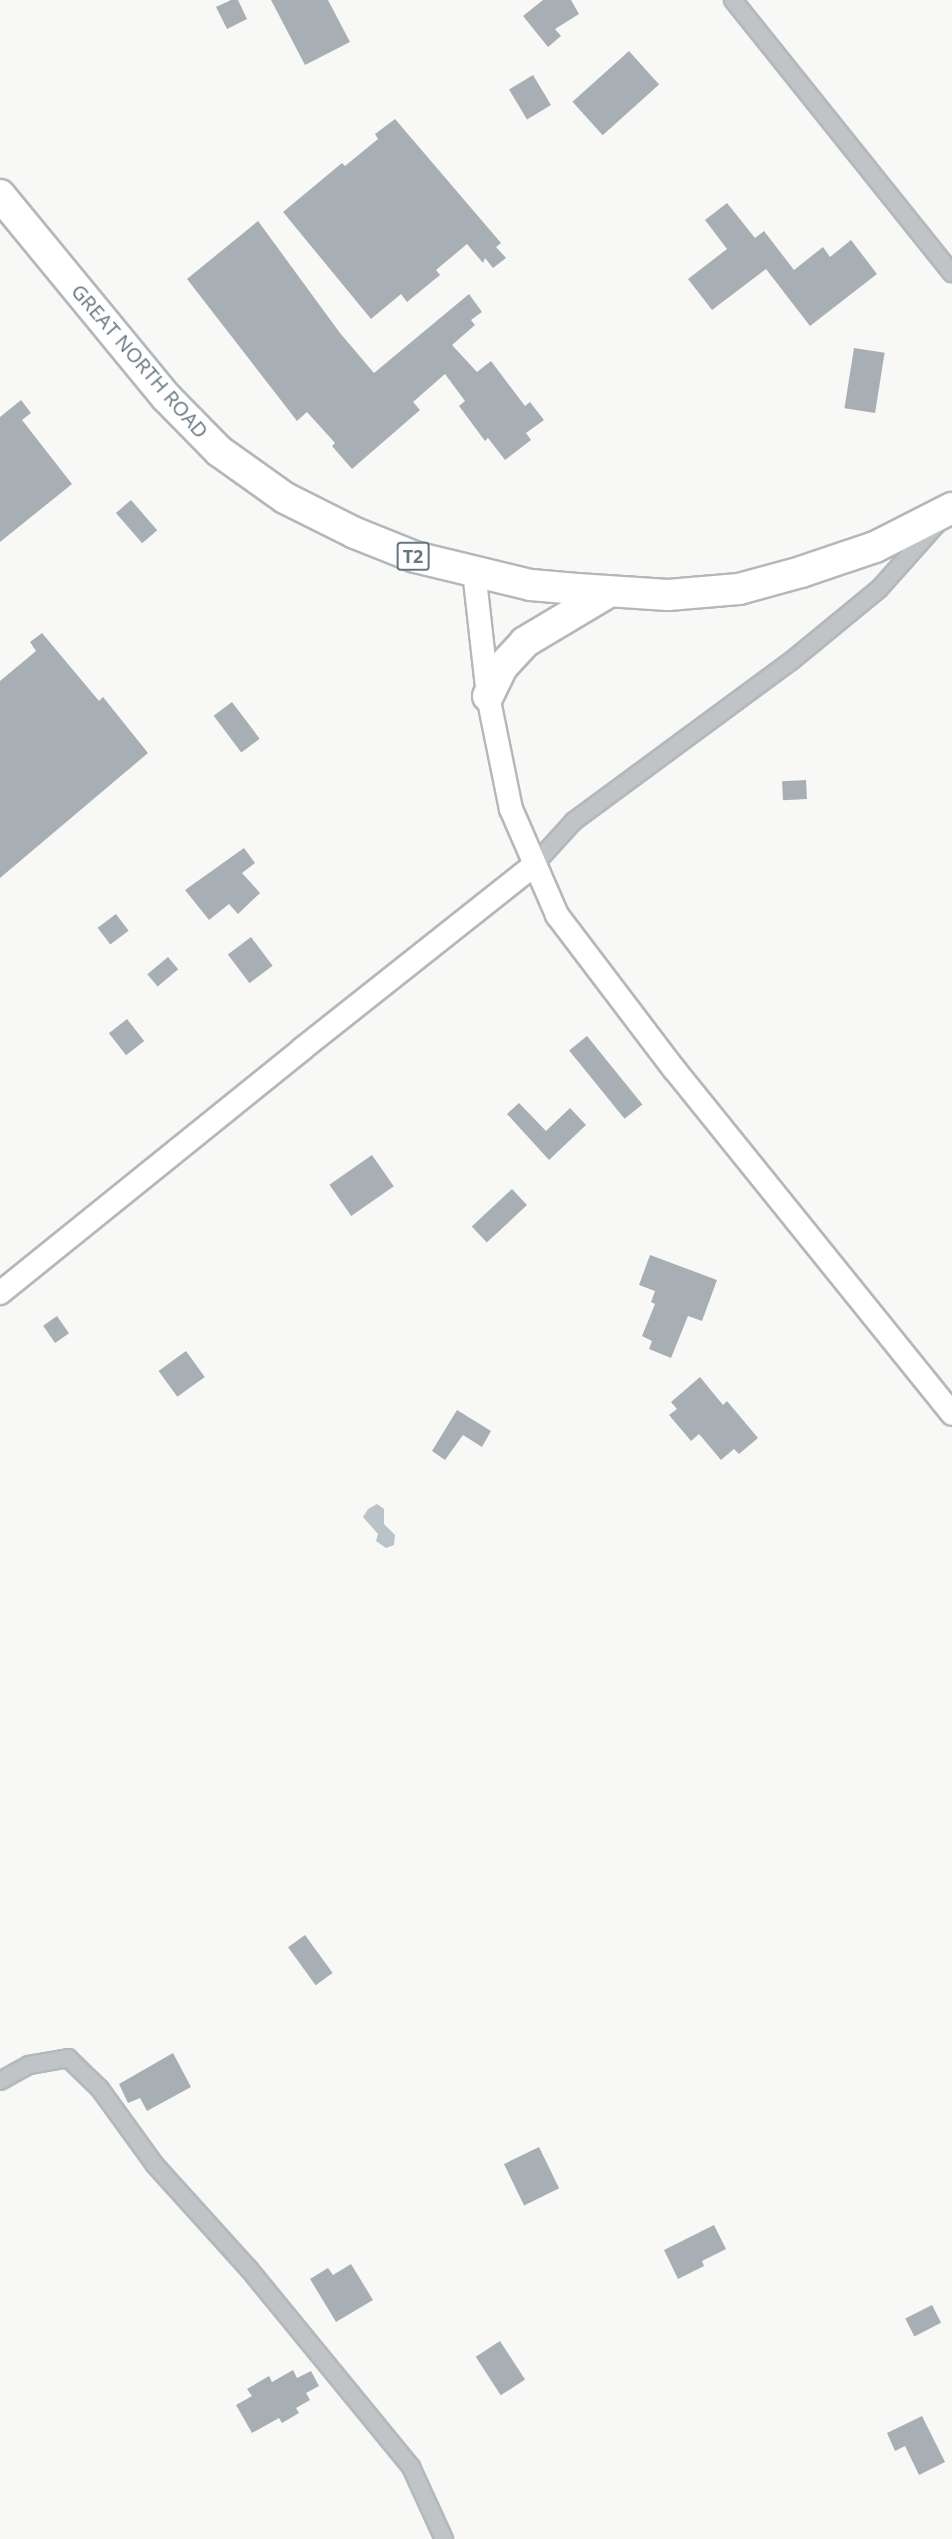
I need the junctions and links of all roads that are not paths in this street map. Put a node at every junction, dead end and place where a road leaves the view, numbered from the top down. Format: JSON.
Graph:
{"nodes":[{"id":1,"x":733,"y":0,"type":"edge"},
{"id":2,"x":0,"y":195,"type":"edge"},
{"id":3,"x":952,"y":273,"type":"edge"},
{"id":4,"x":952,"y":508,"type":"edge"},
{"id":5,"x":474,"y":571,"type":"junction"},
{"id":6,"x":609,"y":592,"type":"junction"},
{"id":7,"x":488,"y":696,"type":"junction"},
{"id":8,"x":534,"y":865,"type":"junction"},
{"id":9,"x":0,"y":1293,"type":"edge"},
{"id":10,"x":952,"y":1414,"type":"edge"},
{"id":11,"x":0,"y":2081,"type":"edge"},
{"id":12,"x":444,"y":2539,"type":"edge"}],
"edges":[{"from":1,"to":3,"type":"street"},
{"from":2,"to":5,"type":"highway","name":"GREAT NORTH ROAD","number":"T2"},
{"from":4,"to":6,"type":"highway","name":"GREAT NORTH ROAD","number":"T2"},
{"from":4,"to":8,"type":"street"},
{"from":5,"to":6,"type":"highway","name":"GREAT NORTH ROAD","number":"T2"},
{"from":5,"to":7,"type":"main road"},
{"from":6,"to":7,"type":"highway"},
{"from":7,"to":8,"type":"main road"},
{"from":8,"to":9,"type":"main road"},
{"from":8,"to":10,"type":"main road"},
{"from":11,"to":12,"type":"street"}]}
